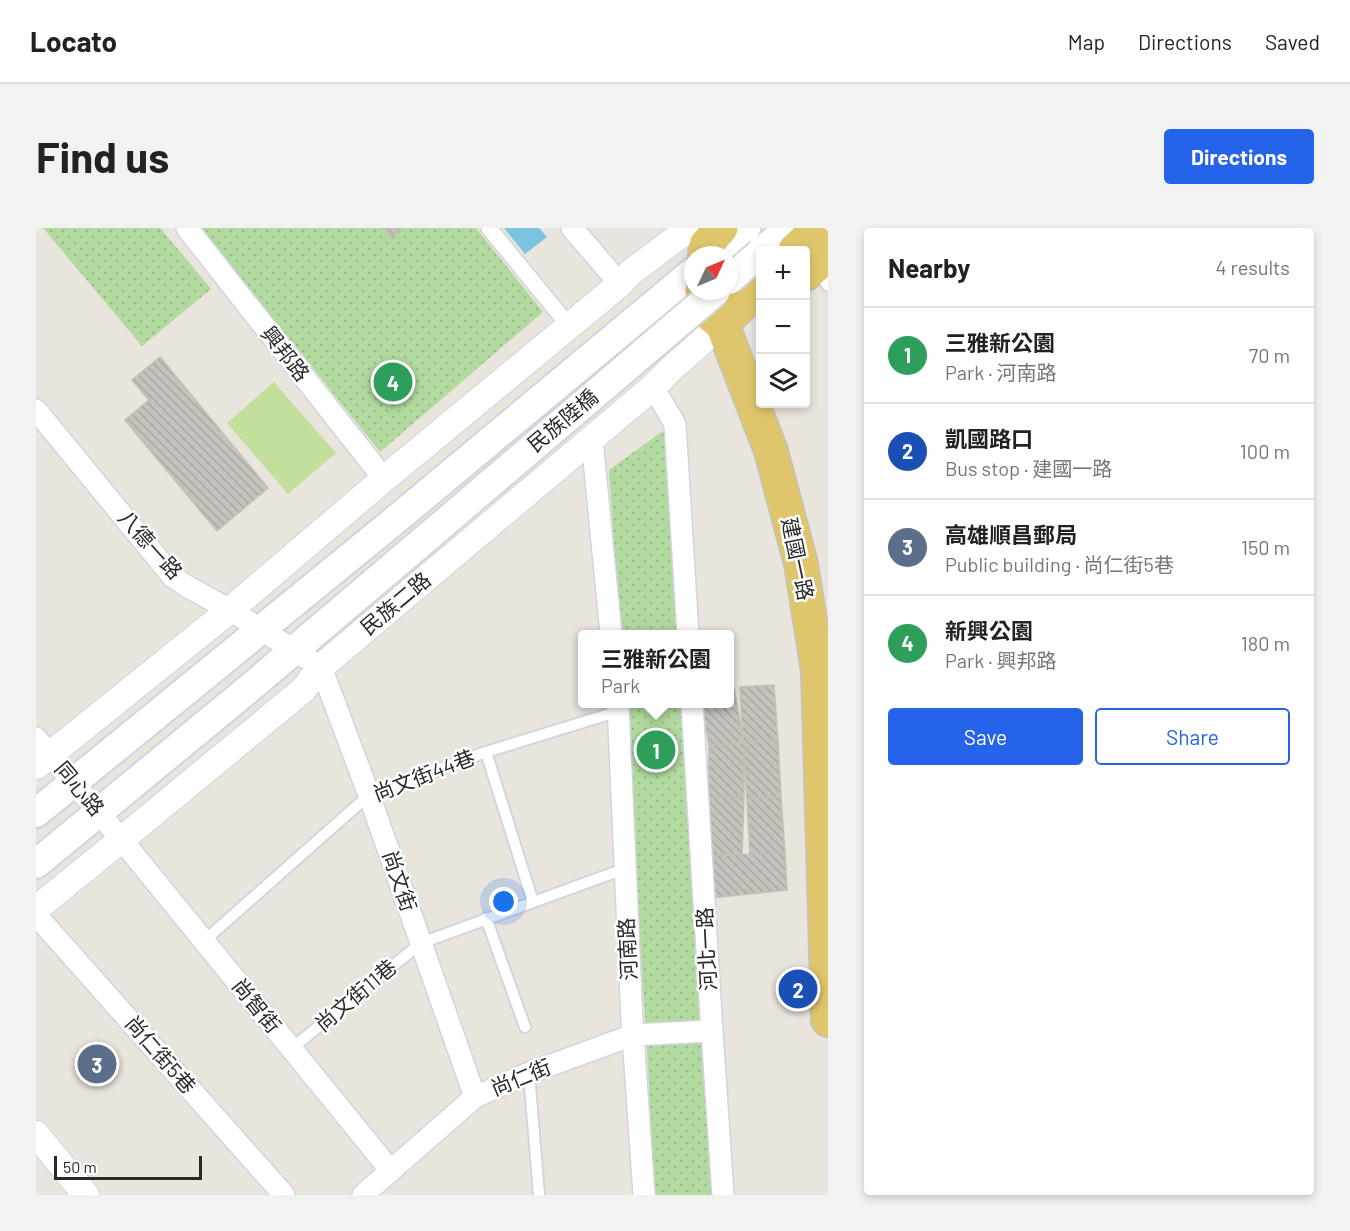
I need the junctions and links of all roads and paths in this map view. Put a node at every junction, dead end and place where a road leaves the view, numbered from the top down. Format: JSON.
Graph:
{"nodes":[{"id":1,"x":187,"y":228,"type":"edge"},
{"id":2,"x":489,"y":228,"type":"edge"},
{"id":3,"x":573,"y":228,"type":"edge"},
{"id":4,"x":690,"y":228,"type":"edge"},
{"id":5,"x":721,"y":228,"type":"edge"},
{"id":6,"x":746,"y":228,"type":"edge"},
{"id":7,"x":706,"y":246,"type":"edge"},
{"id":8,"x":725,"y":246,"type":"edge"},
{"id":9,"x":756,"y":257,"type":"edge"},
{"id":10,"x":738,"y":272,"type":"edge"},
{"id":11,"x":684,"y":279,"type":"edge"},
{"id":12,"x":620,"y":284,"type":"junction"},
{"id":13,"x":756,"y":290,"type":"edge"},
{"id":14,"x":705,"y":300,"type":"edge"},
{"id":15,"x":706,"y":300,"type":"edge"},
{"id":16,"x":756,"y":306,"type":"edge"},
{"id":17,"x":722,"y":324,"type":"junction"},
{"id":18,"x":569,"y":326,"type":"junction"},
{"id":19,"x":653,"y":387,"type":"junction"},
{"id":20,"x":36,"y":410,"type":"edge"},
{"id":21,"x":592,"y":439,"type":"junction"},
{"id":22,"x":384,"y":479,"type":"junction"},
{"id":23,"x":410,"y":552,"type":"joint"},
{"id":24,"x":230,"y":610,"type":"junction"},
{"id":25,"x":261,"y":629,"type":"junction"},
{"id":26,"x":611,"y":630,"type":"edge"},
{"id":27,"x":688,"y":630,"type":"edge"},
{"id":28,"x":293,"y":650,"type":"junction"},
{"id":29,"x":321,"y":667,"type":"junction"},
{"id":30,"x":823,"y":669,"type":"edge"},
{"id":31,"x":615,"y":708,"type":"edge"},
{"id":32,"x":618,"y":708,"type":"edge"},
{"id":33,"x":692,"y":708,"type":"edge"},
{"id":34,"x":486,"y":752,"type":"junction"},
{"id":35,"x":40,"y":753,"type":"edge"},
{"id":36,"x":73,"y":783,"type":"junction"},
{"id":37,"x":369,"y":795,"type":"junction"},
{"id":38,"x":36,"y":813,"type":"edge"},
{"id":39,"x":99,"y":813,"type":"junction"},
{"id":40,"x":825,"y":828,"type":"edge"},
{"id":41,"x":122,"y":840,"type":"junction"},
{"id":42,"x":36,"y":864,"type":"edge"},
{"id":43,"x":624,"y":869,"type":"junction"},
{"id":44,"x":532,"y":902,"type":"junction"},
{"id":45,"x":36,"y":909,"type":"edge"},
{"id":46,"x":36,"y":915,"type":"edge"},
{"id":47,"x":486,"y":918,"type":"junction"},
{"id":48,"x":204,"y":941,"type":"junction"},
{"id":49,"x":421,"y":943,"type":"junction"},
{"id":50,"x":828,"y":1020,"type":"edge"},
{"id":51,"x":525,"y":1027,"type":"dead end"},
{"id":52,"x":711,"y":1031,"type":"junction"},
{"id":53,"x":633,"y":1035,"type":"junction"},
{"id":54,"x":291,"y":1049,"type":"junction"},
{"id":55,"x":529,"y":1074,"type":"junction"},
{"id":56,"x":475,"y":1096,"type":"junction"},
{"id":57,"x":36,"y":1134,"type":"edge"},
{"id":58,"x":391,"y":1171,"type":"junction"},
{"id":59,"x":86,"y":1195,"type":"edge"},
{"id":60,"x":284,"y":1195,"type":"edge"},
{"id":61,"x":363,"y":1195,"type":"edge"},
{"id":62,"x":539,"y":1195,"type":"edge"},
{"id":63,"x":644,"y":1195,"type":"edge"},
{"id":64,"x":723,"y":1195,"type":"edge"}],
"edges":[{"from":1,"to":22,"type":"street","name":"興邦路"},
{"from":2,"to":18,"type":"street"},
{"from":3,"to":12,"type":"street"},
{"from":4,"to":12,"type":"street"},
{"from":5,"to":7,"type":"main road"},
{"from":6,"to":8,"type":"main road"},
{"from":6,"to":17,"type":"street"},
{"from":9,"to":10,"type":"main road","bridge":true},
{"from":11,"to":25,"type":"main road","name":"民族陸橋"},
{"from":12,"to":18,"type":"street"},
{"from":13,"to":17,"type":"main road"},
{"from":14,"to":23,"type":"main road","name":"民族陸橋","bridge":true},
{"from":15,"to":17,"type":"main road","name":"建國一路"},
{"from":16,"to":17,"type":"main road","name":"民族二路"},
{"from":17,"to":19,"type":"street","name":"民族二路"},
{"from":17,"to":30,"type":"main road","name":"建國一路"},
{"from":18,"to":22,"type":"street"},
{"from":19,"to":21,"type":"street","name":"民族二路"},
{"from":19,"to":27,"type":"street"},
{"from":20,"to":24,"type":"street","name":"八德一路"},
{"from":21,"to":26,"type":"street"},
{"from":21,"to":29,"type":"street","name":"民族二路"},
{"from":22,"to":24,"type":"street"},
{"from":23,"to":28,"type":"main road","name":"民族二路"},
{"from":24,"to":25,"type":"street","name":"八德一路"},
{"from":24,"to":35,"type":"street"},
{"from":25,"to":28,"type":"street","name":"八德一路"},
{"from":25,"to":36,"type":"main road"},
{"from":28,"to":29,"type":"street","name":"八德一路"},
{"from":28,"to":39,"type":"main road","name":"民族二路"},
{"from":29,"to":37,"type":"street","name":"尚文街"},
{"from":29,"to":41,"type":"street","name":"民族二路"},
{"from":30,"to":40,"type":"main road","name":"建國一路"},
{"from":31,"to":34,"type":"lane","name":"尚文街44巷"},
{"from":32,"to":43,"type":"street","name":"河南路"},
{"from":33,"to":52,"type":"street","name":"河北一路"},
{"from":34,"to":37,"type":"lane","name":"尚文街44巷"},
{"from":34,"to":44,"type":"lane"},
{"from":35,"to":36,"type":"street","name":"同心路"},
{"from":36,"to":38,"type":"main road"},
{"from":36,"to":39,"type":"street","name":"同心路"},
{"from":37,"to":48,"type":"lane","name":"尚文街44巷"},
{"from":37,"to":49,"type":"street","name":"尚文街"},
{"from":39,"to":41,"type":"street","name":"同心路"},
{"from":39,"to":42,"type":"main road","name":"民族二路"},
{"from":40,"to":50,"type":"main road","name":"建國一路"},
{"from":41,"to":45,"type":"street","name":"民族二路"},
{"from":41,"to":48,"type":"street","name":"尚智街"},
{"from":43,"to":44,"type":"lane","name":"尚文街11巷"},
{"from":43,"to":53,"type":"street","name":"河南路"},
{"from":44,"to":47,"type":"lane","name":"尚文街11巷"},
{"from":46,"to":60,"type":"street","name":"尚仁街5巷"},
{"from":47,"to":49,"type":"lane","name":"尚文街11巷"},
{"from":47,"to":51,"type":"lane"},
{"from":48,"to":54,"type":"street","name":"尚智街"},
{"from":49,"to":54,"type":"lane","name":"尚文街11巷"},
{"from":49,"to":56,"type":"street","name":"尚文街"},
{"from":52,"to":53,"type":"street","name":"尚仁街"},
{"from":52,"to":64,"type":"street","name":"河北一路"},
{"from":53,"to":55,"type":"street","name":"尚仁街"},
{"from":53,"to":63,"type":"street","name":"河南路"},
{"from":54,"to":58,"type":"street","name":"尚智街"},
{"from":55,"to":56,"type":"street","name":"尚仁街"},
{"from":55,"to":62,"type":"lane"},
{"from":56,"to":58,"type":"street","name":"尚仁街"},
{"from":57,"to":59,"type":"street"},
{"from":58,"to":61,"type":"street","name":"尚仁街"}]}
